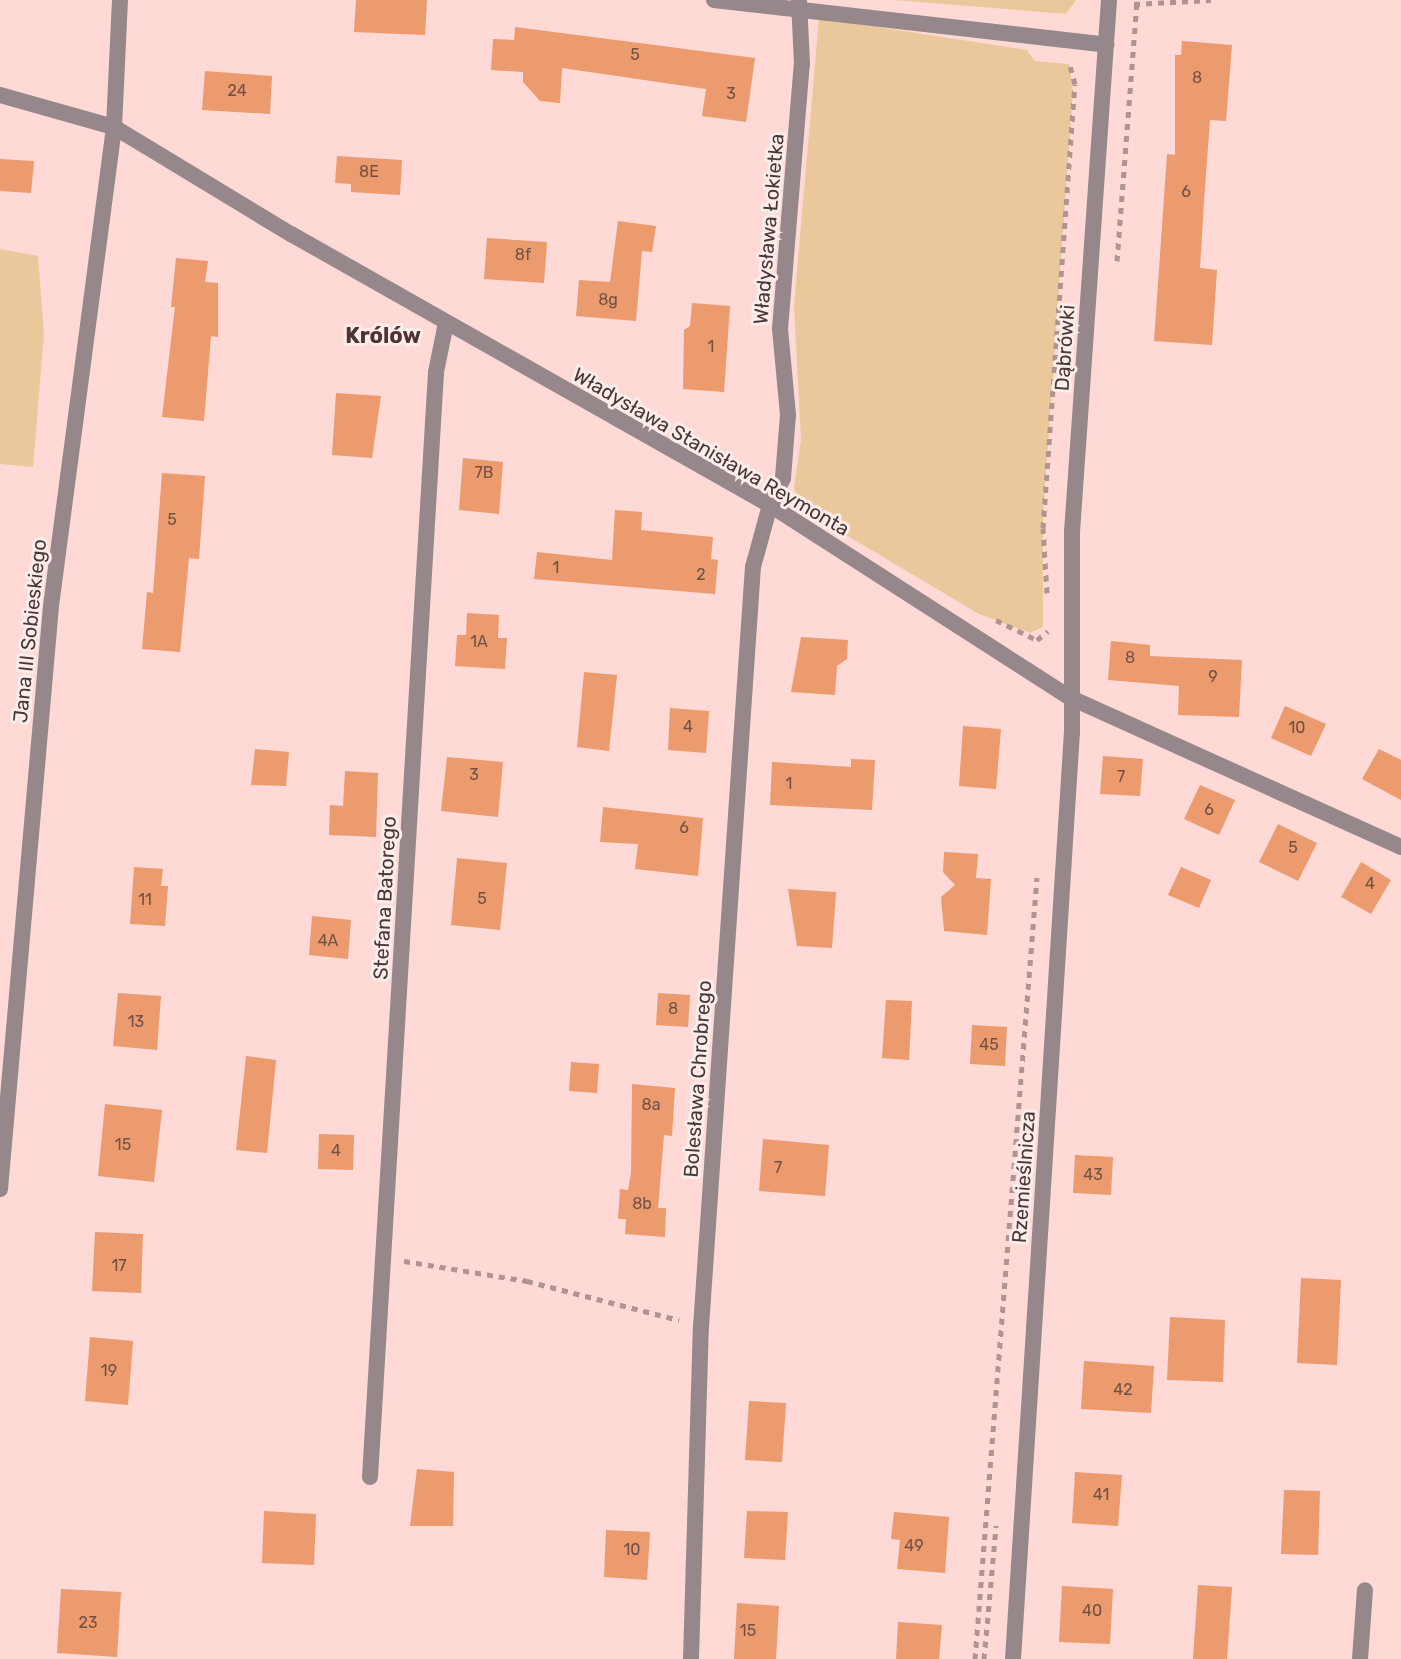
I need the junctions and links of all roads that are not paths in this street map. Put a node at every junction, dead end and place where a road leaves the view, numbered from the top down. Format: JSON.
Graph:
{"nodes":[{"id":1,"x":120,"y":0,"type":"edge"},
{"id":2,"x":714,"y":0,"type":"edge"},
{"id":3,"x":1109,"y":1,"type":"edge"},
{"id":4,"x":799,"y":3,"type":"edge"},
{"id":5,"x":1106,"y":45,"type":"junction"},
{"id":6,"x":0,"y":95,"type":"edge"},
{"id":7,"x":114,"y":127,"type":"junction"},
{"id":8,"x":446,"y":323,"type":"junction"},
{"id":9,"x":770,"y":505,"type":"junction"},
{"id":10,"x":1071,"y":698,"type":"junction"},
{"id":11,"x":1401,"y":847,"type":"edge"},
{"id":12,"x":0,"y":1189,"type":"edge"},
{"id":13,"x":370,"y":1477,"type":"dead end"},
{"id":14,"x":1365,"y":1590,"type":"dead end"},
{"id":15,"x":691,"y":1659,"type":"edge"},
{"id":16,"x":1013,"y":1659,"type":"edge"},
{"id":17,"x":1360,"y":1659,"type":"edge"}],
"edges":[{"from":1,"to":7,"type":"street","name":"Jana III Sobieskiego"},
{"from":2,"to":4,"type":"street"},
{"from":3,"to":5,"type":"street","name":"Dąbrówki"},
{"from":4,"to":5,"type":"street"},
{"from":4,"to":9,"type":"street","name":"Władysława Łokietka"},
{"from":5,"to":10,"type":"street","name":"Dąbrówki"},
{"from":6,"to":7,"type":"street","name":"Władysława Stanisława Reymonta"},
{"from":7,"to":8,"type":"street","name":"Władysława Stanisława Reymonta"},
{"from":7,"to":12,"type":"street","name":"Jana III Sobieskiego"},
{"from":8,"to":9,"type":"street","name":"Władysława Stanisława Reymonta"},
{"from":8,"to":13,"type":"street","name":"Stefana Batorego"},
{"from":9,"to":10,"type":"street","name":"Władysława Stanisława Reymonta"},
{"from":9,"to":15,"type":"street","name":"Bolesława Chrobrego"},
{"from":10,"to":11,"type":"street","name":"Władysława Stanisława Reymonta"},
{"from":10,"to":16,"type":"street","name":"Rzemieślnicza"},
{"from":14,"to":17,"type":"street"}]}
